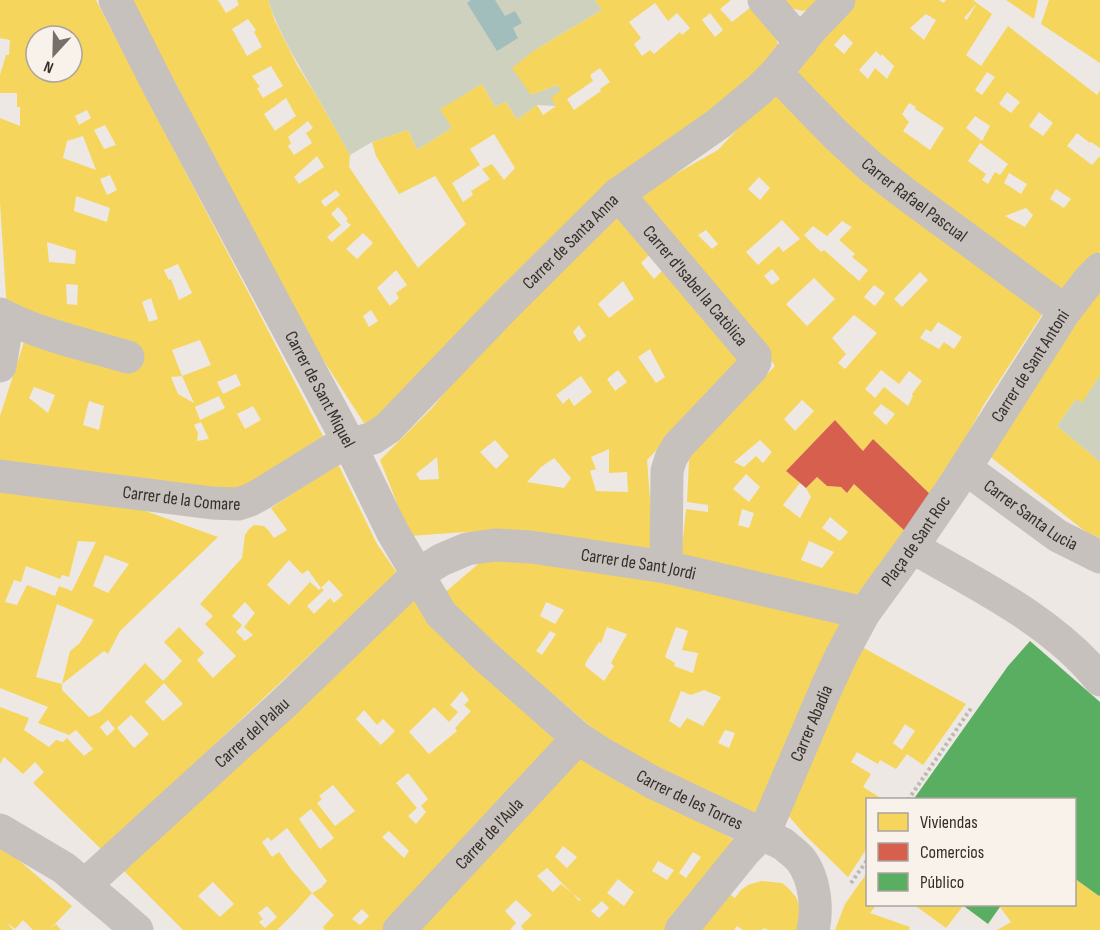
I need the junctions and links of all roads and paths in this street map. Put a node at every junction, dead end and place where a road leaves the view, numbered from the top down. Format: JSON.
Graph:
{"nodes":[{"id":1,"x":114,"y":0,"type":"edge"},
{"id":2,"x":764,"y":0,"type":"edge"},
{"id":3,"x":839,"y":0,"type":"edge"},
{"id":4,"x":801,"y":43,"type":"junction"},
{"id":5,"x":776,"y":73,"type":"junction"},
{"id":6,"x":618,"y":194,"type":"junction"},
{"id":7,"x":1100,"y":269,"type":"edge"},
{"id":8,"x":1065,"y":311,"type":"junction"},
{"id":9,"x":0,"y":314,"type":"edge"},
{"id":10,"x":0,"y":321,"type":"edge"},
{"id":11,"x":128,"y":357,"type":"dead end"},
{"id":12,"x":0,"y":366,"type":"edge"},
{"id":13,"x":350,"y":445,"type":"junction"},
{"id":14,"x":965,"y":468,"type":"junction"},
{"id":15,"x":0,"y":476,"type":"edge"},
{"id":16,"x":912,"y":547,"type":"junction"},
{"id":17,"x":1100,"y":557,"type":"edge"},
{"id":18,"x":666,"y":567,"type":"junction"},
{"id":19,"x":417,"y":575,"type":"junction"},
{"id":20,"x":864,"y":613,"type":"junction"},
{"id":21,"x":1100,"y":681,"type":"edge"},
{"id":22,"x":972,"y":708,"type":"dead end"},
{"id":23,"x":578,"y":738,"type":"junction"},
{"id":24,"x":909,"y":798,"type":"edge"},
{"id":25,"x":0,"y":830,"type":"edge"},
{"id":26,"x":763,"y":836,"type":"junction"},
{"id":27,"x":866,"y":861,"type":"edge"},
{"id":28,"x":853,"y":882,"type":"dead end"},
{"id":29,"x":85,"y":885,"type":"junction"},
{"id":30,"x":137,"y":930,"type":"edge"},
{"id":31,"x":399,"y":930,"type":"edge"},
{"id":32,"x":681,"y":930,"type":"edge"},
{"id":33,"x":813,"y":930,"type":"edge"}],
"edges":[{"from":1,"to":13,"type":"street","name":"Carrer de Sant Miquel"},
{"from":2,"to":4,"type":"street"},
{"from":3,"to":4,"type":"street","name":"Carrer de Santa Anna"},
{"from":4,"to":5,"type":"street","name":"Carrer de Santa Anna"},
{"from":5,"to":6,"type":"street","name":"Carrer de Santa Anna"},
{"from":5,"to":8,"type":"street","name":"Carrer Rafael Pascual"},
{"from":6,"to":13,"type":"street","name":"Carrer de Santa Anna"},
{"from":6,"to":18,"type":"street","name":"Carrer d'Isabel la Catòlica"},
{"from":7,"to":8,"type":"street","name":"Carrer de Sant Antoni"},
{"from":8,"to":14,"type":"street","name":"Carrer de Sant Antoni"},
{"from":9,"to":11,"type":"street"},
{"from":10,"to":12,"type":"street"},
{"from":13,"to":15,"type":"street","name":"Carrer de la Comare"},
{"from":13,"to":19,"type":"street","name":"Carrer de Sant Miquel"},
{"from":14,"to":16,"type":"street","name":"Plaça de Sant Roc"},
{"from":14,"to":17,"type":"street","name":"Carrer Santa Lucia"},
{"from":16,"to":20,"type":"street","name":"Plaça de Sant Roc"},
{"from":16,"to":21,"type":"street"},
{"from":18,"to":19,"type":"street","name":"Carrer de Sant Jordi"},
{"from":18,"to":20,"type":"street","name":"Carrer de Sant Jordi"},
{"from":19,"to":23,"type":"street","name":"Carrer de Sant Miquel"},
{"from":19,"to":29,"type":"street","name":"Carrer del Palau"},
{"from":20,"to":26,"type":"street","name":"Carrer Abadia"},
{"from":22,"to":24,"type":"path"},
{"from":23,"to":26,"type":"street","name":"Carrer de les Torres"},
{"from":23,"to":31,"type":"street","name":"Carrer de l'Aula"},
{"from":25,"to":29,"type":"street"},
{"from":26,"to":32,"type":"street"},
{"from":26,"to":33,"type":"street","name":"Carrer de les Torres"},
{"from":27,"to":28,"type":"path"},
{"from":29,"to":30,"type":"street"}]}
